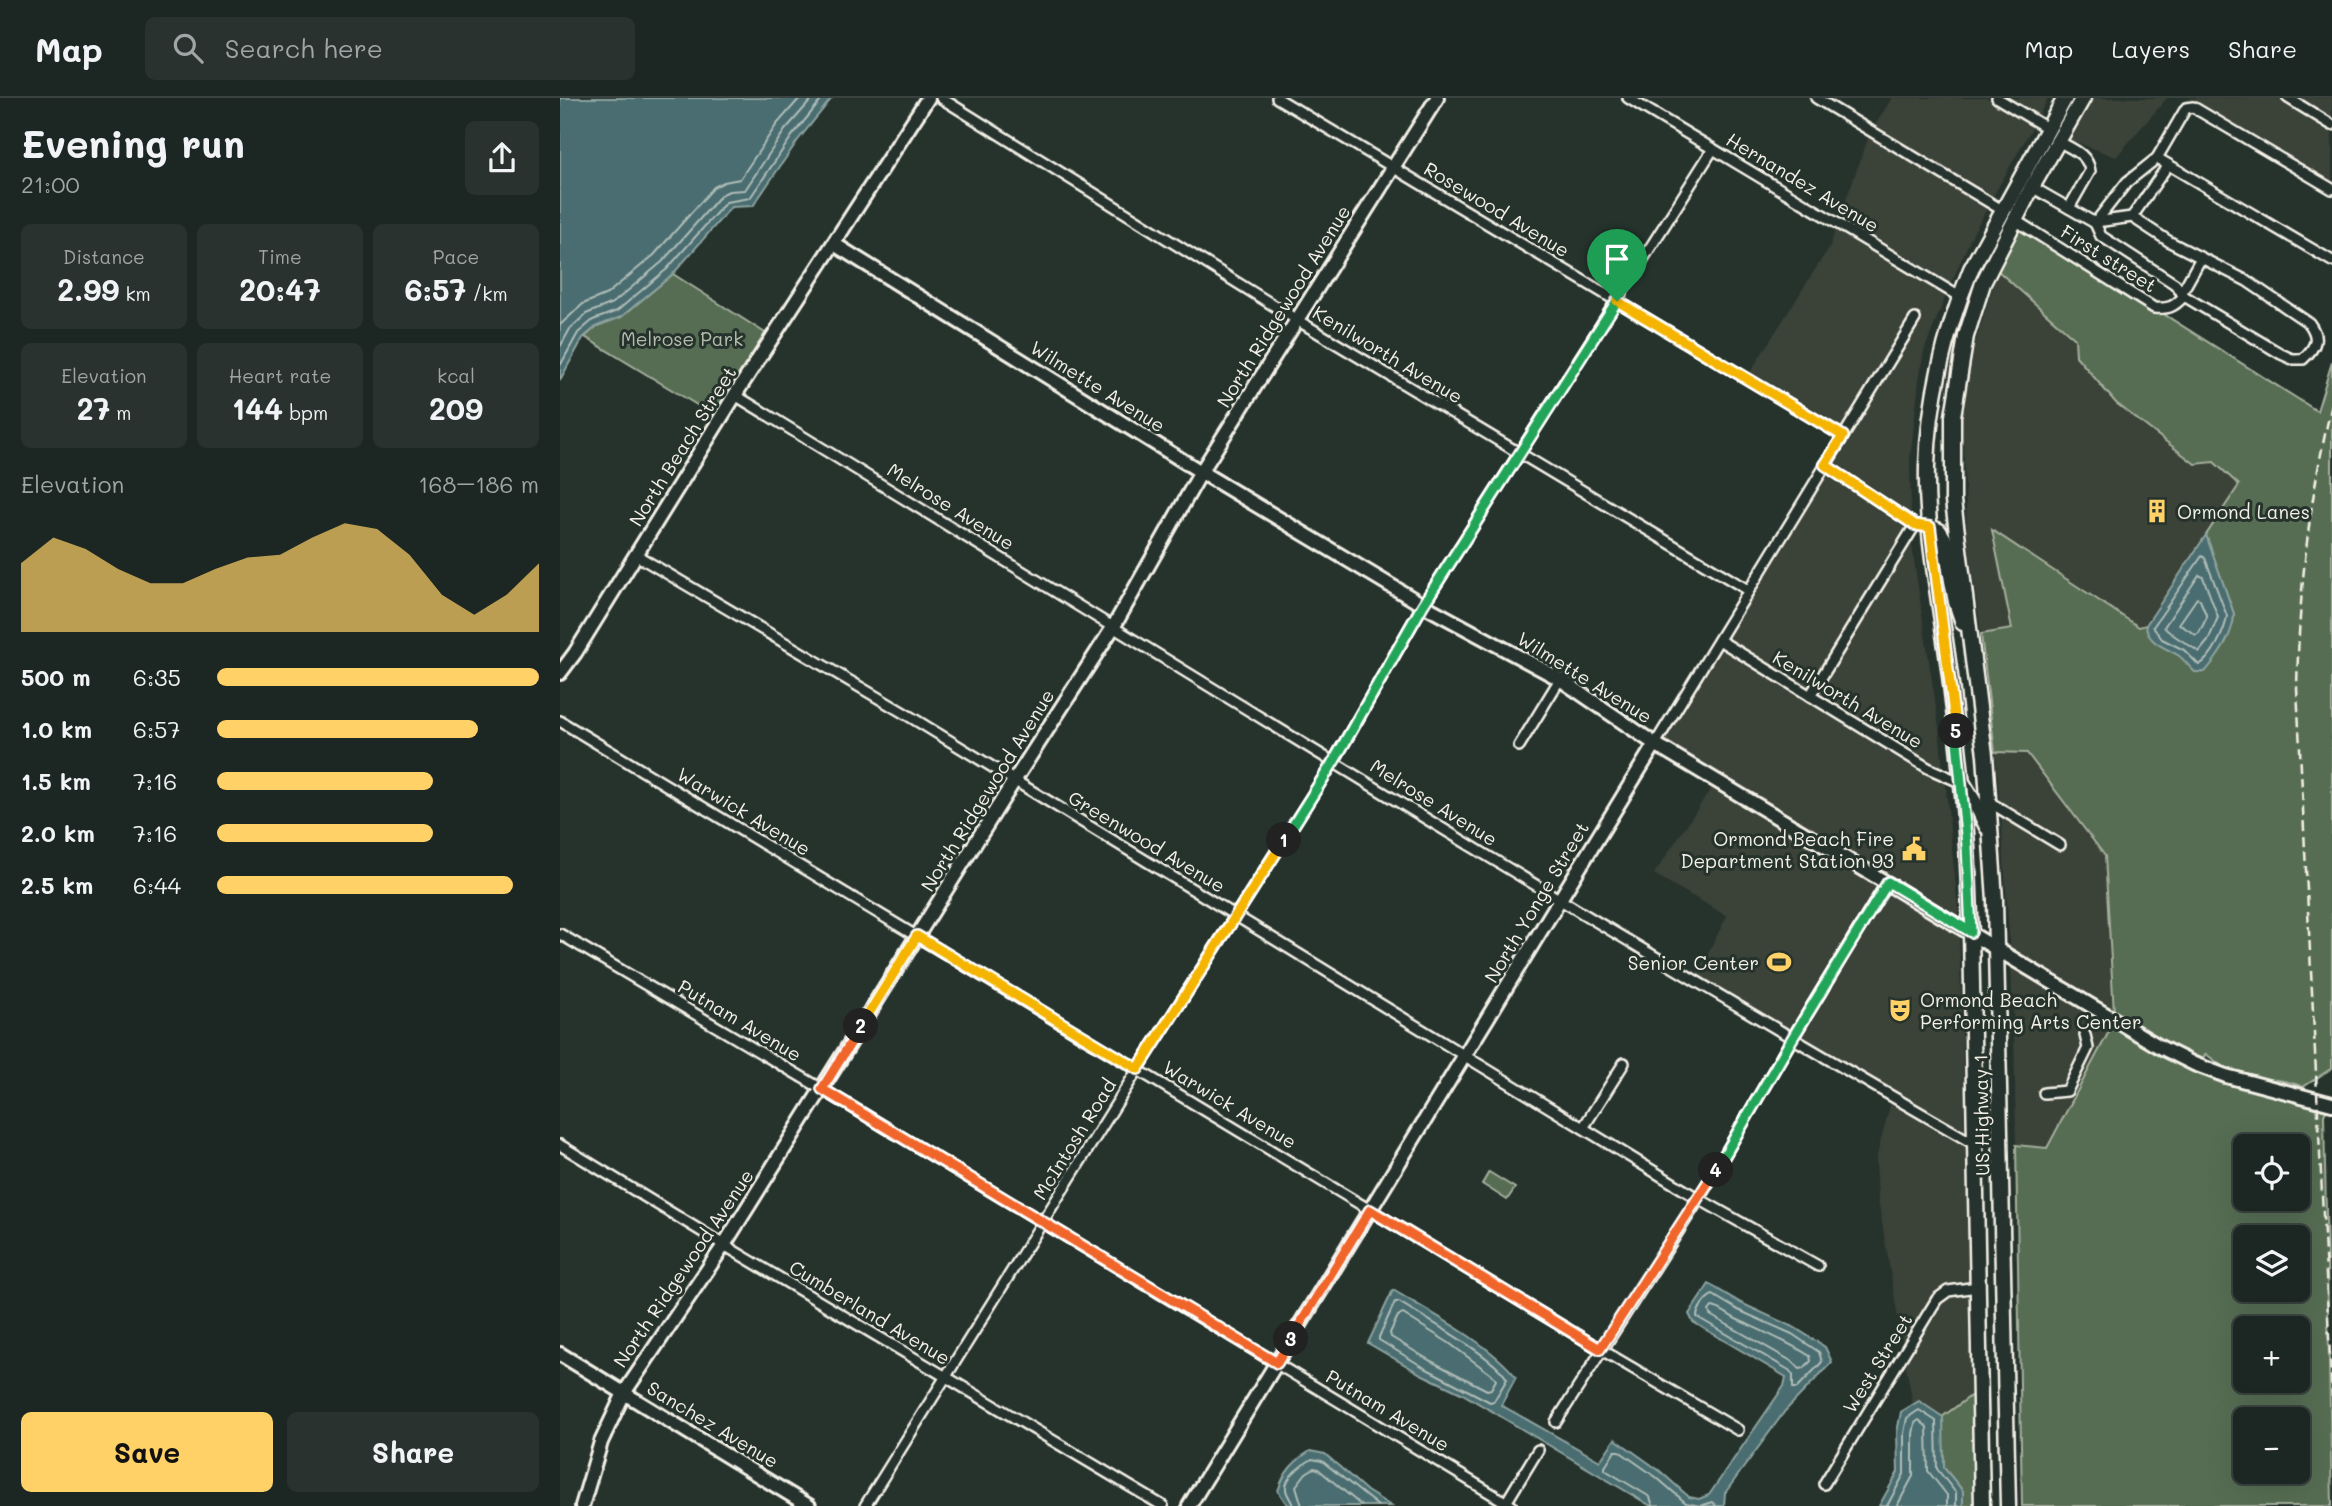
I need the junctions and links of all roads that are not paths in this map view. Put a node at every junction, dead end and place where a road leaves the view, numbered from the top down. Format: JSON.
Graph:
{"nodes":[{"id":1,"x":928,"y":98,"type":"edge"},
{"id":2,"x":941,"y":98,"type":"edge"},
{"id":3,"x":1277,"y":98,"type":"edge"},
{"id":4,"x":1437,"y":98,"type":"edge"},
{"id":5,"x":1628,"y":98,"type":"edge"},
{"id":6,"x":1816,"y":98,"type":"edge"},
{"id":7,"x":1997,"y":98,"type":"edge"},
{"id":8,"x":2065,"y":98,"type":"edge"},
{"id":9,"x":2083,"y":98,"type":"edge"},
{"id":10,"x":2288,"y":98,"type":"edge"},
{"id":11,"x":2332,"y":125,"type":"edge"},
{"id":12,"x":2048,"y":128,"type":"junction"},
{"id":13,"x":2058,"y":141,"type":"junction"},
{"id":14,"x":1713,"y":149,"type":"junction"},
{"id":15,"x":2157,"y":158,"type":"junction"},
{"id":16,"x":2168,"y":165,"type":"junction"},
{"id":17,"x":1393,"y":167,"type":"junction"},
{"id":18,"x":2032,"y":187,"type":"junction"},
{"id":19,"x":2332,"y":189,"type":"edge"},
{"id":20,"x":2069,"y":208,"type":"junction"},
{"id":21,"x":2002,"y":210,"type":"junction"},
{"id":22,"x":2132,"y":217,"type":"junction"},
{"id":23,"x":2015,"y":220,"type":"junction"},
{"id":24,"x":2095,"y":223,"type":"junction"},
{"id":25,"x":834,"y":244,"type":"junction"},
{"id":26,"x":2201,"y":258,"type":"junction"},
{"id":27,"x":2332,"y":261,"type":"edge"},
{"id":28,"x":1973,"y":265,"type":"junction"},
{"id":29,"x":2183,"y":294,"type":"junction"},
{"id":30,"x":1959,"y":297,"type":"junction"},
{"id":31,"x":1617,"y":301,"type":"junction"},
{"id":32,"x":1976,"y":301,"type":"junction"},
{"id":33,"x":1915,"y":319,"type":"dead end"},
{"id":34,"x":1297,"y":320,"type":"junction"},
{"id":35,"x":1966,"y":336,"type":"junction"},
{"id":36,"x":736,"y":394,"type":"junction"},
{"id":37,"x":1843,"y":436,"type":"junction"},
{"id":38,"x":1520,"y":453,"type":"junction"},
{"id":39,"x":1825,"y":465,"type":"junction"},
{"id":40,"x":1927,"y":468,"type":"junction"},
{"id":41,"x":1201,"y":472,"type":"junction"},
{"id":42,"x":1956,"y":524,"type":"junction"},
{"id":43,"x":1923,"y":526,"type":"junction"},
{"id":44,"x":636,"y":555,"type":"junction"},
{"id":45,"x":1748,"y":590,"type":"junction"},
{"id":46,"x":1423,"y":605,"type":"junction"},
{"id":47,"x":1114,"y":626,"type":"junction"},
{"id":48,"x":1719,"y":639,"type":"junction"},
{"id":49,"x":1972,"y":647,"type":"junction"},
{"id":50,"x":560,"y":673,"type":"edge"},
{"id":51,"x":1560,"y":679,"type":"junction"},
{"id":52,"x":1810,"y":696,"type":"junction"},
{"id":53,"x":560,"y":720,"type":"edge"},
{"id":54,"x":1655,"y":744,"type":"junction"},
{"id":55,"x":1519,"y":746,"type":"dead end"},
{"id":56,"x":1958,"y":752,"type":"junction"},
{"id":57,"x":1334,"y":761,"type":"junction"},
{"id":58,"x":1014,"y":781,"type":"junction"},
{"id":59,"x":1962,"y":783,"type":"junction"},
{"id":60,"x":1989,"y":802,"type":"junction"},
{"id":61,"x":1992,"y":838,"type":"junction"},
{"id":62,"x":2060,"y":845,"type":"dead end"},
{"id":63,"x":1888,"y":882,"type":"junction"},
{"id":64,"x":1560,"y":900,"type":"junction"},
{"id":65,"x":1236,"y":916,"type":"junction"},
{"id":66,"x":1971,"y":932,"type":"junction"},
{"id":67,"x":560,"y":934,"type":"edge"},
{"id":68,"x":917,"y":936,"type":"junction"},
{"id":69,"x":1997,"y":948,"type":"junction"},
{"id":70,"x":2085,"y":1035,"type":"dead end"},
{"id":71,"x":1792,"y":1039,"type":"junction"},
{"id":72,"x":1465,"y":1056,"type":"junction"},
{"id":73,"x":1624,"y":1063,"type":"dead end"},
{"id":74,"x":1138,"y":1069,"type":"junction"},
{"id":75,"x":822,"y":1089,"type":"junction"},
{"id":76,"x":2044,"y":1093,"type":"dead end"},
{"id":77,"x":2332,"y":1104,"type":"edge"},
{"id":78,"x":1583,"y":1128,"type":"junction"},
{"id":79,"x":560,"y":1145,"type":"edge"},
{"id":80,"x":1976,"y":1145,"type":"junction"},
{"id":81,"x":2002,"y":1180,"type":"junction"},
{"id":82,"x":1699,"y":1199,"type":"junction"},
{"id":83,"x":1370,"y":1210,"type":"junction"},
{"id":84,"x":1042,"y":1223,"type":"junction"},
{"id":85,"x":724,"y":1245,"type":"junction"},
{"id":86,"x":1818,"y":1266,"type":"dead end"},
{"id":87,"x":1978,"y":1287,"type":"junction"},
{"id":88,"x":1600,"y":1349,"type":"junction"},
{"id":89,"x":560,"y":1354,"type":"edge"},
{"id":90,"x":1277,"y":1363,"type":"junction"},
{"id":91,"x":947,"y":1378,"type":"junction"},
{"id":92,"x":624,"y":1392,"type":"junction"},
{"id":93,"x":1556,"y":1422,"type":"dead end"},
{"id":94,"x":1738,"y":1430,"type":"dead end"},
{"id":95,"x":1538,"y":1450,"type":"dead end"},
{"id":96,"x":1824,"y":1483,"type":"dead end"},
{"id":97,"x":1508,"y":1505,"type":"edge"},
{"id":98,"x":582,"y":1506,"type":"edge"},
{"id":99,"x":809,"y":1506,"type":"edge"},
{"id":100,"x":865,"y":1506,"type":"edge"},
{"id":101,"x":1163,"y":1506,"type":"edge"},
{"id":102,"x":1189,"y":1506,"type":"edge"},
{"id":103,"x":1982,"y":1506,"type":"edge"},
{"id":104,"x":2008,"y":1506,"type":"edge"}],
"edges":[{"from":1,"to":25,"type":"street","name":"North Beach Street"},
{"from":2,"to":34,"type":"street","name":"Kenilworth Avenue"},
{"from":3,"to":17,"type":"street","name":"Rosewood Avenue"},
{"from":4,"to":17,"type":"street","name":"North Ridgewood Avenue"},
{"from":5,"to":14,"type":"street","name":"Hernandez Avenue"},
{"from":6,"to":21,"type":"street"},
{"from":7,"to":12,"type":"street"},
{"from":8,"to":12,"type":"main road"},
{"from":9,"to":13,"type":"main road"},
{"from":10,"to":11,"type":"street"},
{"from":12,"to":21,"type":"main road"},
{"from":13,"to":18,"type":"main road"},
{"from":13,"to":20,"type":"street"},
{"from":14,"to":30,"type":"street","name":"Hernandez Avenue"},
{"from":14,"to":31,"type":"street","name":"McIntosh Road"},
{"from":15,"to":16,"type":"street"},
{"from":15,"to":19,"type":"street"},
{"from":15,"to":24,"type":"street"},
{"from":16,"to":22,"type":"street"},
{"from":16,"to":27,"type":"street"},
{"from":17,"to":31,"type":"street","name":"Rosewood Avenue"},
{"from":17,"to":34,"type":"street","name":"North Ridgewood Avenue"},
{"from":18,"to":20,"type":"street"},
{"from":18,"to":23,"type":"main road"},
{"from":20,"to":24,"type":"street"},
{"from":21,"to":28,"type":"main road"},
{"from":22,"to":24,"type":"street"},
{"from":22,"to":26,"type":"street"},
{"from":23,"to":29,"type":"street","name":"First street"},
{"from":23,"to":32,"type":"main road"},
{"from":24,"to":29,"type":"street"},
{"from":25,"to":36,"type":"street","name":"North Beach Street"},
{"from":25,"to":41,"type":"street","name":"Wilmette Avenue"},
{"from":26,"to":29,"type":"street"},
{"from":26,"to":29,"type":"street"},
{"from":28,"to":30,"type":"main road"},
{"from":28,"to":32,"type":"main road"},
{"from":30,"to":35,"type":"main road"},
{"from":30,"to":40,"type":"main road"},
{"from":31,"to":37,"type":"street","name":"Rosewood Avenue"},
{"from":31,"to":38,"type":"street","name":"McIntosh Road"},
{"from":32,"to":35,"type":"main road"},
{"from":33,"to":37,"type":"street","name":"North Yonge Street"},
{"from":34,"to":38,"type":"street","name":"Kenilworth Avenue"},
{"from":34,"to":41,"type":"street","name":"North Ridgewood Avenue"},
{"from":35,"to":42,"type":"main road"},
{"from":36,"to":44,"type":"street","name":"North Beach Street"},
{"from":36,"to":47,"type":"street","name":"Melrose Avenue"},
{"from":37,"to":39,"type":"street","name":"North Yonge Street"},
{"from":38,"to":45,"type":"street","name":"Kenilworth Avenue"},
{"from":38,"to":46,"type":"street","name":"McIntosh Road"},
{"from":39,"to":43,"type":"street"},
{"from":39,"to":45,"type":"street","name":"North Yonge Street"},
{"from":40,"to":42,"type":"main road"},
{"from":40,"to":43,"type":"main road"},
{"from":41,"to":46,"type":"street","name":"Wilmette Avenue"},
{"from":41,"to":47,"type":"street","name":"North Ridgewood Avenue"},
{"from":42,"to":49,"type":"main road","name":"US Highway 1"},
{"from":43,"to":49,"type":"main road"},
{"from":43,"to":52,"type":"street"},
{"from":43,"to":56,"type":"main road","name":"US Highway 1"},
{"from":44,"to":50,"type":"street","name":"North Beach Street"},
{"from":44,"to":58,"type":"street","name":"Greenwood Avenue"},
{"from":45,"to":48,"type":"street","name":"North Yonge Street"},
{"from":46,"to":51,"type":"street","name":"Wilmette Avenue"},
{"from":46,"to":57,"type":"street","name":"McIntosh Road"},
{"from":47,"to":57,"type":"street","name":"Melrose Avenue"},
{"from":47,"to":58,"type":"street","name":"North Ridgewood Avenue"},
{"from":48,"to":52,"type":"street","name":"Kenilworth Avenue"},
{"from":48,"to":54,"type":"street","name":"North Yonge Street"},
{"from":49,"to":60,"type":"main road","name":"US Highway 1"},
{"from":51,"to":54,"type":"street","name":"Wilmette Avenue"},
{"from":51,"to":55,"type":"street"},
{"from":52,"to":59,"type":"street","name":"Kenilworth Avenue"},
{"from":53,"to":68,"type":"street","name":"Warwick Avenue"},
{"from":54,"to":63,"type":"street","name":"Wilmette Avenue"},
{"from":54,"to":64,"type":"street","name":"North Yonge Street"},
{"from":56,"to":59,"type":"main road","name":"US Highway 1"},
{"from":56,"to":60,"type":"main road"},
{"from":57,"to":64,"type":"street","name":"Melrose Avenue"},
{"from":57,"to":65,"type":"street","name":"McIntosh Road"},
{"from":58,"to":65,"type":"street","name":"Greenwood Avenue"},
{"from":58,"to":68,"type":"street","name":"North Ridgewood Avenue"},
{"from":59,"to":61,"type":"main road"},
{"from":59,"to":66,"type":"main road","name":"US Highway 1"},
{"from":60,"to":61,"type":"main road","name":"US Highway 1"},
{"from":60,"to":62,"type":"street"},
{"from":61,"to":69,"type":"main road","name":"US Highway 1"},
{"from":63,"to":66,"type":"street","name":"Wilmette Avenue"},
{"from":63,"to":71,"type":"street"},
{"from":64,"to":71,"type":"street","name":"Melrose Avenue"},
{"from":64,"to":72,"type":"street","name":"North Yonge Street"},
{"from":65,"to":72,"type":"street","name":"Greenwood Avenue"},
{"from":65,"to":74,"type":"street","name":"McIntosh Road"},
{"from":66,"to":69,"type":"street","name":"Wilmette Avenue"},
{"from":66,"to":80,"type":"main road","name":"US Highway 1"},
{"from":67,"to":75,"type":"street","name":"Putnam Avenue"},
{"from":68,"to":74,"type":"street","name":"Warwick Avenue"},
{"from":68,"to":75,"type":"street","name":"North Ridgewood Avenue"},
{"from":69,"to":77,"type":"street","name":"Wilmette Avenue"},
{"from":69,"to":81,"type":"main road","name":"US Highway 1"},
{"from":70,"to":76,"type":"street"},
{"from":71,"to":80,"type":"street","name":"Melrose Avenue"},
{"from":71,"to":82,"type":"street"},
{"from":72,"to":78,"type":"street","name":"Greenwood Avenue"},
{"from":72,"to":83,"type":"street","name":"North Yonge Street"},
{"from":73,"to":78,"type":"street"},
{"from":74,"to":83,"type":"street","name":"Warwick Avenue"},
{"from":74,"to":84,"type":"street","name":"McIntosh Road"},
{"from":75,"to":84,"type":"street","name":"Putnam Avenue"},
{"from":75,"to":85,"type":"street","name":"North Ridgewood Avenue"},
{"from":78,"to":82,"type":"street","name":"Greenwood Avenue"},
{"from":79,"to":85,"type":"street","name":"Cumberland Avenue"},
{"from":80,"to":81,"type":"main road"},
{"from":80,"to":87,"type":"main road","name":"US Highway 1"},
{"from":81,"to":104,"type":"main road","name":"US Highway 1"},
{"from":82,"to":86,"type":"street","name":"Greenwood Avenue"},
{"from":82,"to":88,"type":"street"},
{"from":83,"to":88,"type":"street","name":"Warwick Avenue"},
{"from":83,"to":90,"type":"street","name":"North Yonge Street"},
{"from":84,"to":90,"type":"street","name":"Putnam Avenue"},
{"from":84,"to":91,"type":"street","name":"McIntosh Road"},
{"from":85,"to":91,"type":"street","name":"Cumberland Avenue"},
{"from":85,"to":92,"type":"street","name":"North Ridgewood Avenue"},
{"from":87,"to":96,"type":"street","name":"West Street"},
{"from":87,"to":103,"type":"main road","name":"US Highway 1"},
{"from":88,"to":93,"type":"street"},
{"from":88,"to":94,"type":"street","name":"Warwick Avenue"},
{"from":89,"to":92,"type":"street","name":"Sanchez Avenue"},
{"from":90,"to":97,"type":"street","name":"Putnam Avenue"},
{"from":90,"to":102,"type":"street","name":"North Yonge Street"},
{"from":91,"to":100,"type":"street","name":"McIntosh Road"},
{"from":91,"to":101,"type":"street","name":"Cumberland Avenue"},
{"from":92,"to":98,"type":"street","name":"North Ridgewood Avenue"},
{"from":92,"to":99,"type":"street","name":"Sanchez Avenue"},
{"from":95,"to":97,"type":"street"}]}
